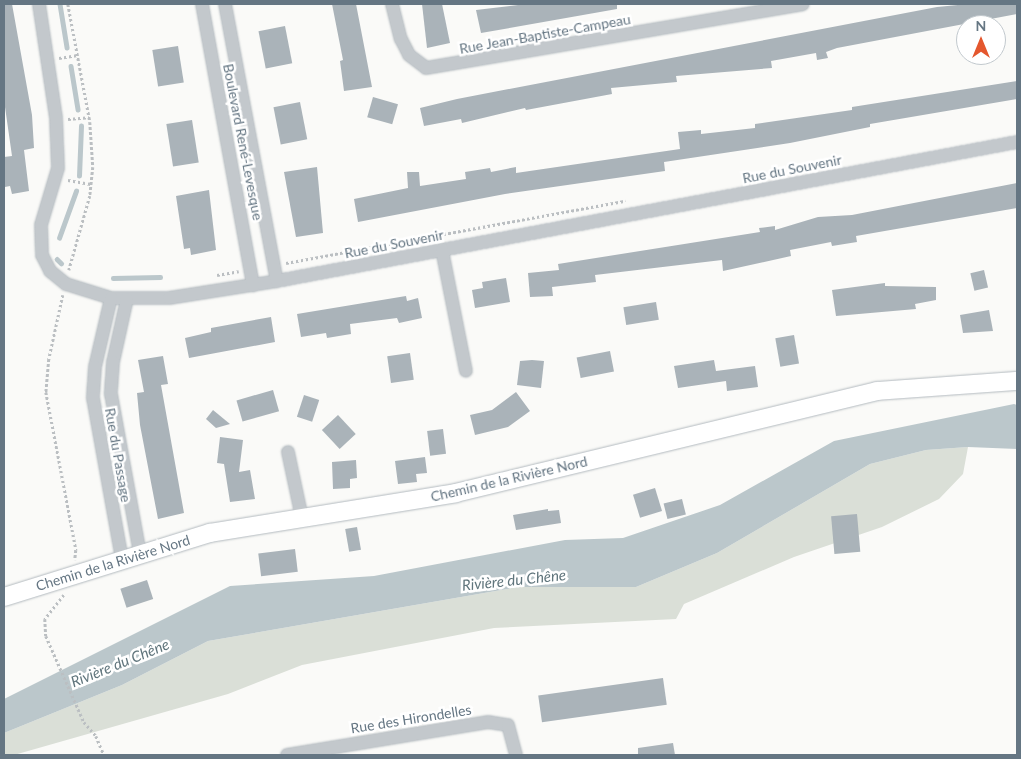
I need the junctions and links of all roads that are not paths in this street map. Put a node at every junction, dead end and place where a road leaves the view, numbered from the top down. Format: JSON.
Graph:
{"nodes":[{"id":1,"x":38,"y":4,"type":"edge"},
{"id":2,"x":202,"y":4,"type":"edge"},
{"id":3,"x":225,"y":4,"type":"edge"},
{"id":4,"x":392,"y":4,"type":"edge"},
{"id":5,"x":803,"y":4,"type":"edge"},
{"id":6,"x":1017,"y":142,"type":"edge"},
{"id":7,"x":442,"y":250,"type":"junction"},
{"id":8,"x":277,"y":281,"type":"junction"},
{"id":9,"x":253,"y":285,"type":"junction"},
{"id":10,"x":111,"y":298,"type":"junction"},
{"id":11,"x":127,"y":299,"type":"junction"},
{"id":12,"x":466,"y":371,"type":"dead end"},
{"id":13,"x":1017,"y":381,"type":"edge"},
{"id":14,"x":288,"y":452,"type":"dead end"},
{"id":15,"x":302,"y":518,"type":"junction"},
{"id":16,"x":140,"y":553,"type":"junction"},
{"id":17,"x":122,"y":559,"type":"junction"},
{"id":18,"x":4,"y":597,"type":"edge"},
{"id":19,"x":287,"y":755,"type":"edge"},
{"id":20,"x":516,"y":755,"type":"edge"}],
"edges":[{"from":1,"to":10,"type":"street","name":"Rue du Souvenir"},
{"from":2,"to":9,"type":"street","name":"Boulevard René-Levesque"},
{"from":3,"to":8,"type":"street","name":"Boulevard René-Levesque"},
{"from":4,"to":5,"type":"street","name":"Rue Jean-Baptiste-Campeau"},
{"from":6,"to":7,"type":"street","name":"Rue du Souvenir"},
{"from":7,"to":8,"type":"street","name":"Rue du Souvenir"},
{"from":7,"to":12,"type":"street"},
{"from":8,"to":9,"type":"street","name":"Rue du Souvenir"},
{"from":9,"to":11,"type":"street","name":"Rue du Souvenir"},
{"from":10,"to":11,"type":"street","name":"Rue du Souvenir"},
{"from":10,"to":17,"type":"street","name":"Rue du Passage"},
{"from":11,"to":16,"type":"street","name":"Rue du Passage"},
{"from":13,"to":15,"type":"street","name":"Chemin de la Rivière Nord"},
{"from":14,"to":15,"type":"street"},
{"from":15,"to":16,"type":"street","name":"Chemin de la Rivière Nord"},
{"from":16,"to":17,"type":"street","name":"Chemin de la Rivière Nord"},
{"from":17,"to":18,"type":"street","name":"Chemin de la Rivière Nord"},
{"from":19,"to":20,"type":"street","name":"Rue des Hirondelles"}]}
